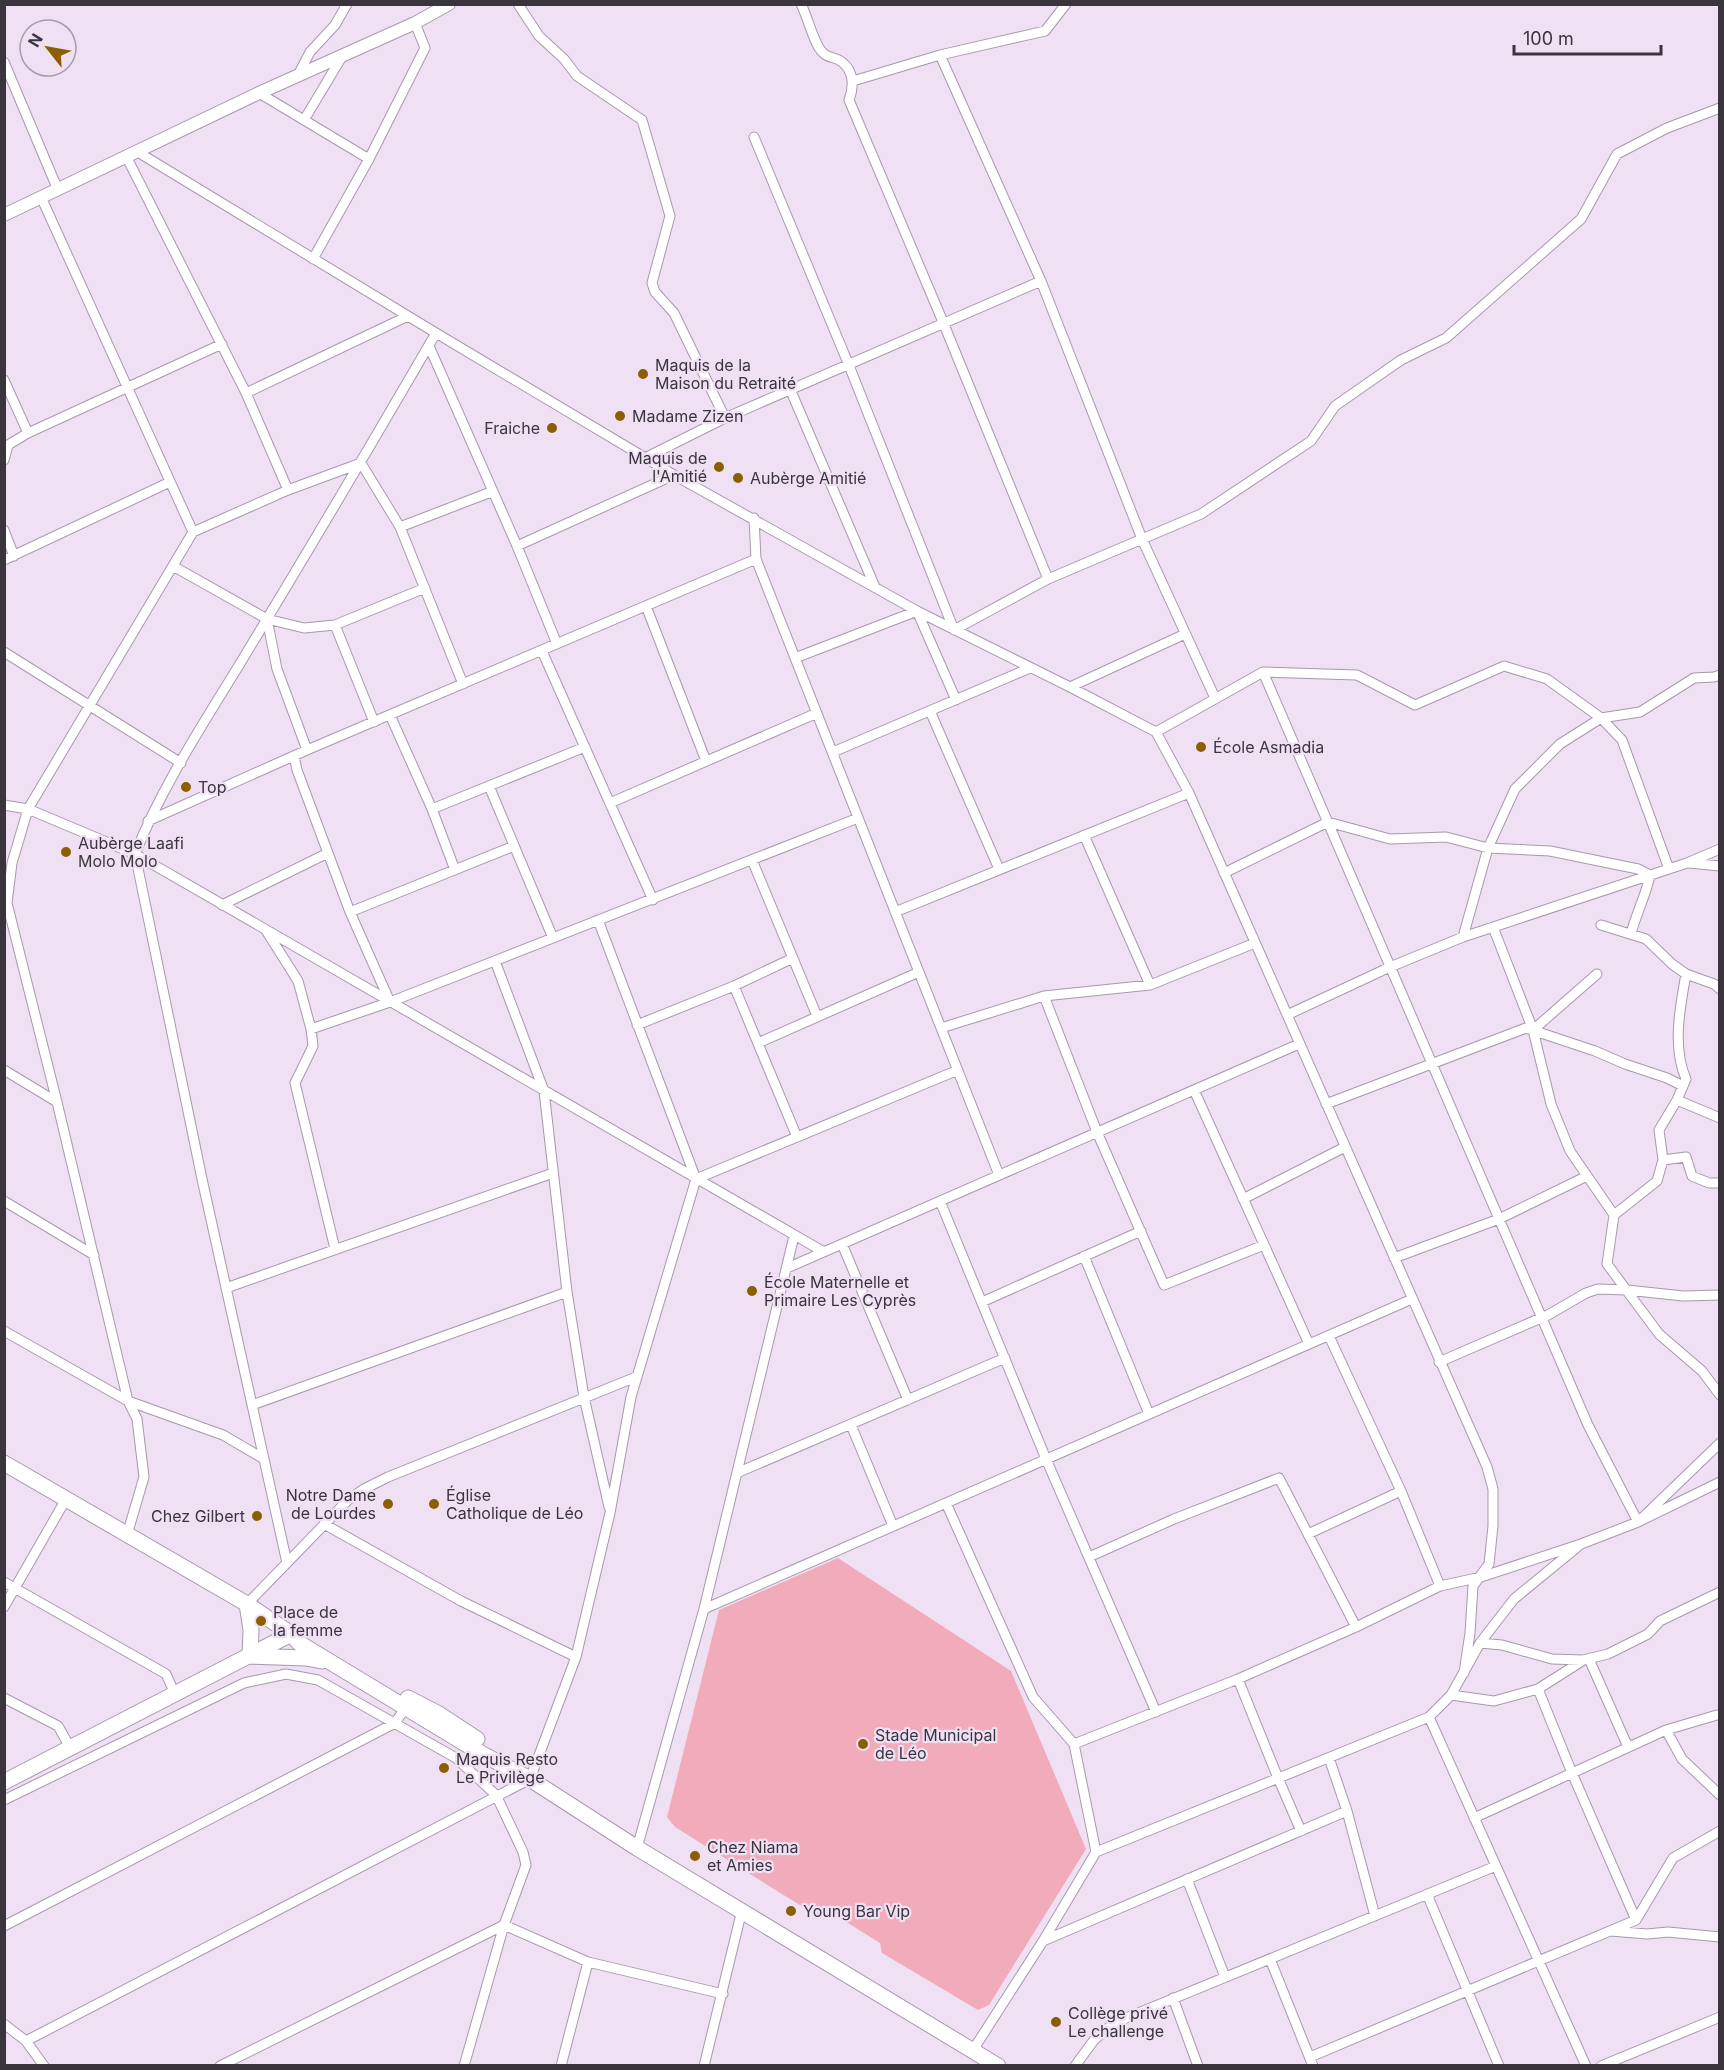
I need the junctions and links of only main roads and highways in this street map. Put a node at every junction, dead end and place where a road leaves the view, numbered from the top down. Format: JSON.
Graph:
{"nodes":[{"id":1,"x":4,"y":1463,"type":"edge"},
{"id":2,"x":247,"y":1604,"type":"junction"},
{"id":3,"x":291,"y":1634,"type":"junction"},
{"id":4,"x":250,"y":1656,"type":"junction"},
{"id":5,"x":342,"y":1668,"type":"junction"},
{"id":6,"x":408,"y":1703,"type":"junction"},
{"id":7,"x":4,"y":1782,"type":"edge"},
{"id":8,"x":998,"y":2066,"type":"edge"}],
"edges":[{"from":1,"to":2,"type":"main road"},
{"from":2,"to":3,"type":"main road"},
{"from":2,"to":4,"type":"main road"},
{"from":3,"to":4,"type":"main road"},
{"from":3,"to":5,"type":"main road"},
{"from":3,"to":6,"type":"main road"},
{"from":4,"to":5,"type":"main road"},
{"from":4,"to":7,"type":"main road"},
{"from":5,"to":6,"type":"main road"},
{"from":6,"to":8,"type":"main road"}]}
